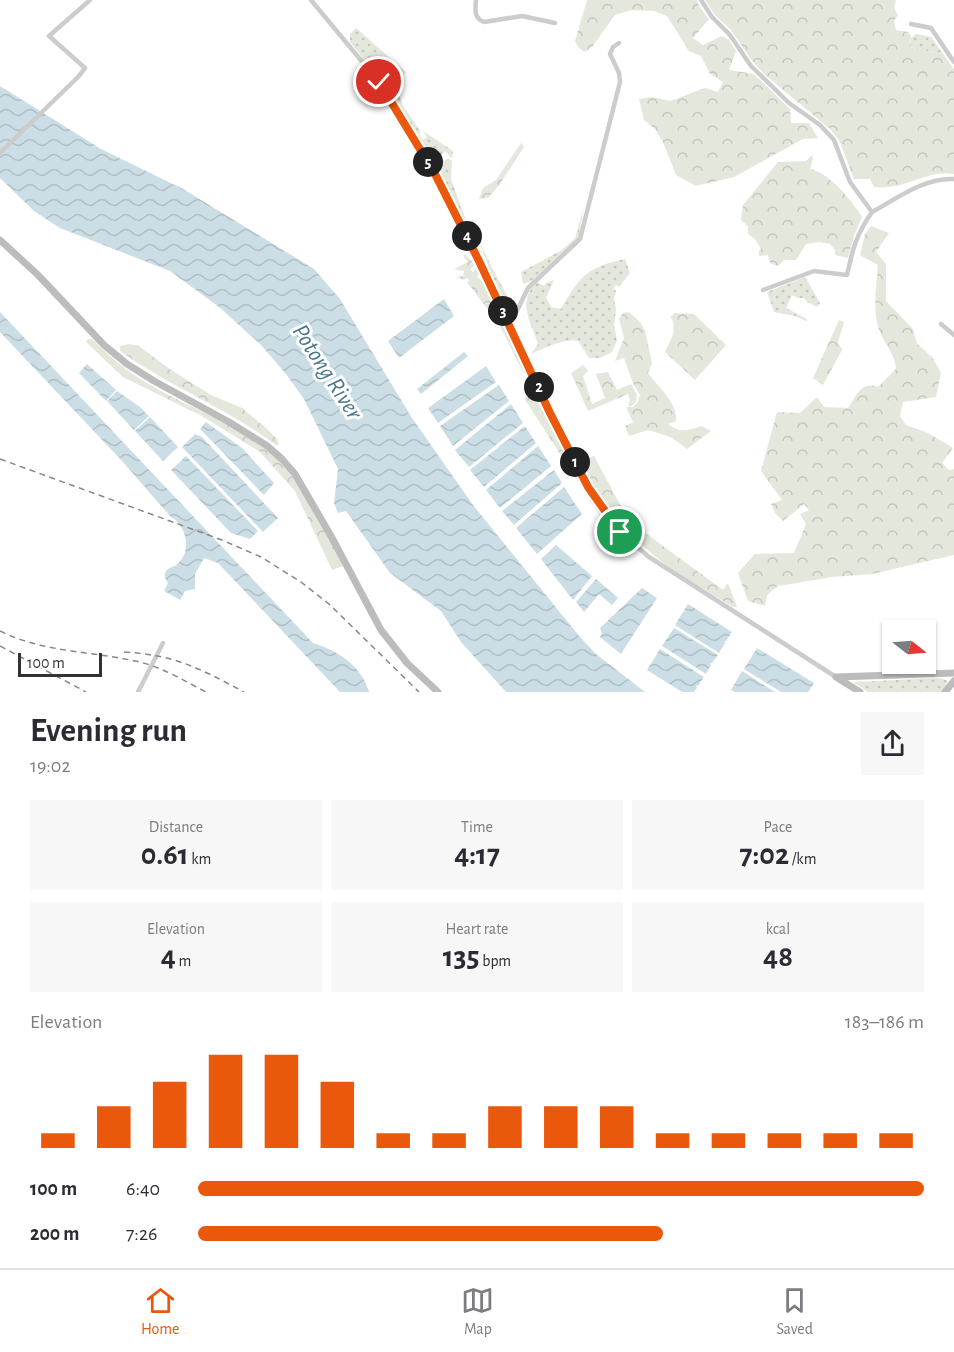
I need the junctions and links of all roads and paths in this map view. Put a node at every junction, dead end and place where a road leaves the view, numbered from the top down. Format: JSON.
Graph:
{"nodes":[{"id":1,"x":90,"y":0,"type":"edge"},
{"id":2,"x":311,"y":0,"type":"edge"},
{"id":3,"x":476,"y":0,"type":"edge"},
{"id":4,"x":701,"y":0,"type":"edge"},
{"id":5,"x":555,"y":23,"type":"dead end"},
{"id":6,"x":911,"y":24,"type":"dead end"},
{"id":7,"x":619,"y":43,"type":"dead end"},
{"id":8,"x":954,"y":62,"type":"edge"},
{"id":9,"x":0,"y":153,"type":"edge"},
{"id":10,"x":954,"y":179,"type":"edge"},
{"id":11,"x":872,"y":212,"type":"junction"},
{"id":12,"x":0,"y":240,"type":"edge"},
{"id":13,"x":762,"y":290,"type":"dead end"},
{"id":14,"x":507,"y":321,"type":"junction"},
{"id":15,"x":941,"y":324,"type":"dead end"},
{"id":16,"x":954,"y":335,"type":"edge"},
{"id":17,"x":163,"y":643,"type":"dead end"},
{"id":18,"x":954,"y":673,"type":"edge"},
{"id":19,"x":836,"y":677,"type":"junction"},
{"id":20,"x":954,"y":681,"type":"edge"},
{"id":21,"x":138,"y":692,"type":"edge"},
{"id":22,"x":438,"y":692,"type":"edge"},
{"id":23,"x":860,"y":692,"type":"edge"},
{"id":24,"x":945,"y":692,"type":"edge"}],
"edges":[{"from":1,"to":9,"type":"street"},
{"from":2,"to":14,"type":"street"},
{"from":3,"to":5,"type":"street"},
{"from":4,"to":11,"type":"street"},
{"from":6,"to":8,"type":"street"},
{"from":7,"to":14,"type":"street"},
{"from":10,"to":11,"type":"street"},
{"from":11,"to":13,"type":"street"},
{"from":12,"to":22,"type":"main road"},
{"from":14,"to":19,"type":"street"},
{"from":15,"to":16,"type":"street"},
{"from":17,"to":21,"type":"street"},
{"from":18,"to":19,"type":"main road"},
{"from":19,"to":23,"type":"main road"},
{"from":20,"to":24,"type":"main road"}]}
